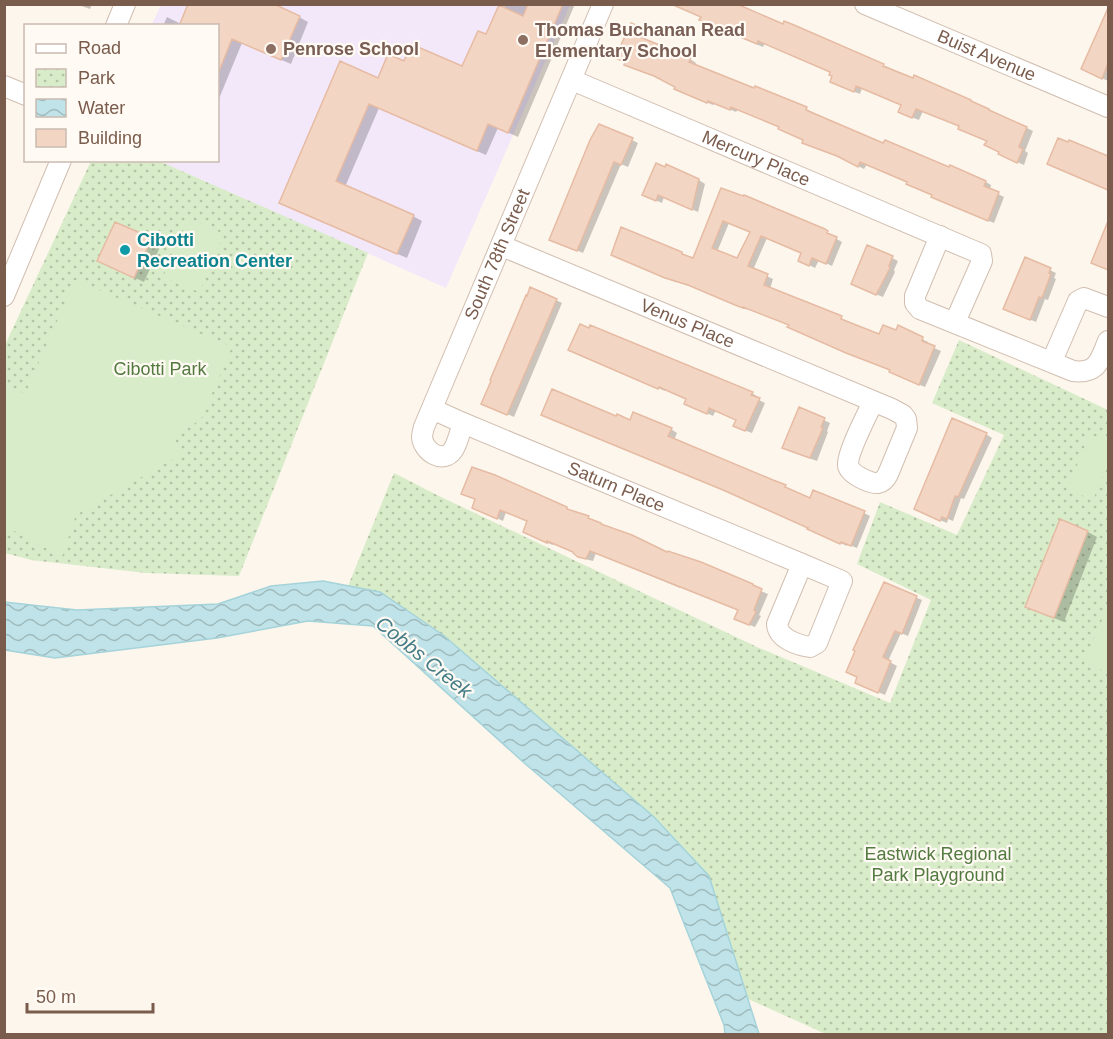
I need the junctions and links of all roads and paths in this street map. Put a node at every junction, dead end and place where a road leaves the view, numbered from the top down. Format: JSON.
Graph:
{"nodes":[{"id":1,"x":125,"y":4,"type":"edge"},
{"id":2,"x":603,"y":4,"type":"edge"},
{"id":3,"x":864,"y":4,"type":"edge"},
{"id":4,"x":117,"y":24,"type":"edge"},
{"id":5,"x":572,"y":80,"type":"junction"},
{"id":6,"x":4,"y":86,"type":"edge"},
{"id":7,"x":24,"y":94,"type":"edge"},
{"id":8,"x":1108,"y":107,"type":"edge"},
{"id":9,"x":60,"y":162,"type":"edge"},
{"id":10,"x":940,"y":236,"type":"junction"},
{"id":11,"x":502,"y":246,"type":"junction"},
{"id":12,"x":4,"y":296,"type":"edge"},
{"id":13,"x":1108,"y":307,"type":"edge"},
{"id":14,"x":955,"y":322,"type":"junction"},
{"id":15,"x":1108,"y":341,"type":"edge"},
{"id":16,"x":1052,"y":361,"type":"junction"},
{"id":17,"x":873,"y":402,"type":"dead end"},
{"id":18,"x":432,"y":409,"type":"junction"},
{"id":19,"x":463,"y":423,"type":"junction"},
{"id":20,"x":802,"y":564,"type":"junction"}],
"edges":[{"from":1,"to":4,"type":"street"},
{"from":2,"to":5,"type":"street","name":"South 78th Street"},
{"from":3,"to":8,"type":"street","name":"Buist Avenue"},
{"from":5,"to":10,"type":"street","name":"Mercury Place"},
{"from":5,"to":11,"type":"street","name":"South 78th Street"},
{"from":6,"to":7,"type":"street"},
{"from":9,"to":12,"type":"street"},
{"from":10,"to":14,"type":"street"},
{"from":10,"to":14,"type":"street","name":"Mercury Place"},
{"from":11,"to":17,"type":"street","name":"Venus Place"},
{"from":11,"to":18,"type":"street","name":"South 78th Street"},
{"from":13,"to":16,"type":"street"},
{"from":14,"to":16,"type":"street"},
{"from":15,"to":16,"type":"street"},
{"from":18,"to":19,"type":"street","name":"Saturn Place"},
{"from":18,"to":19,"type":"street","name":"South 78th Street"},
{"from":19,"to":20,"type":"street","name":"Saturn Place"},
{"from":20,"to":20,"type":"street","name":"Saturn Place"}]}
